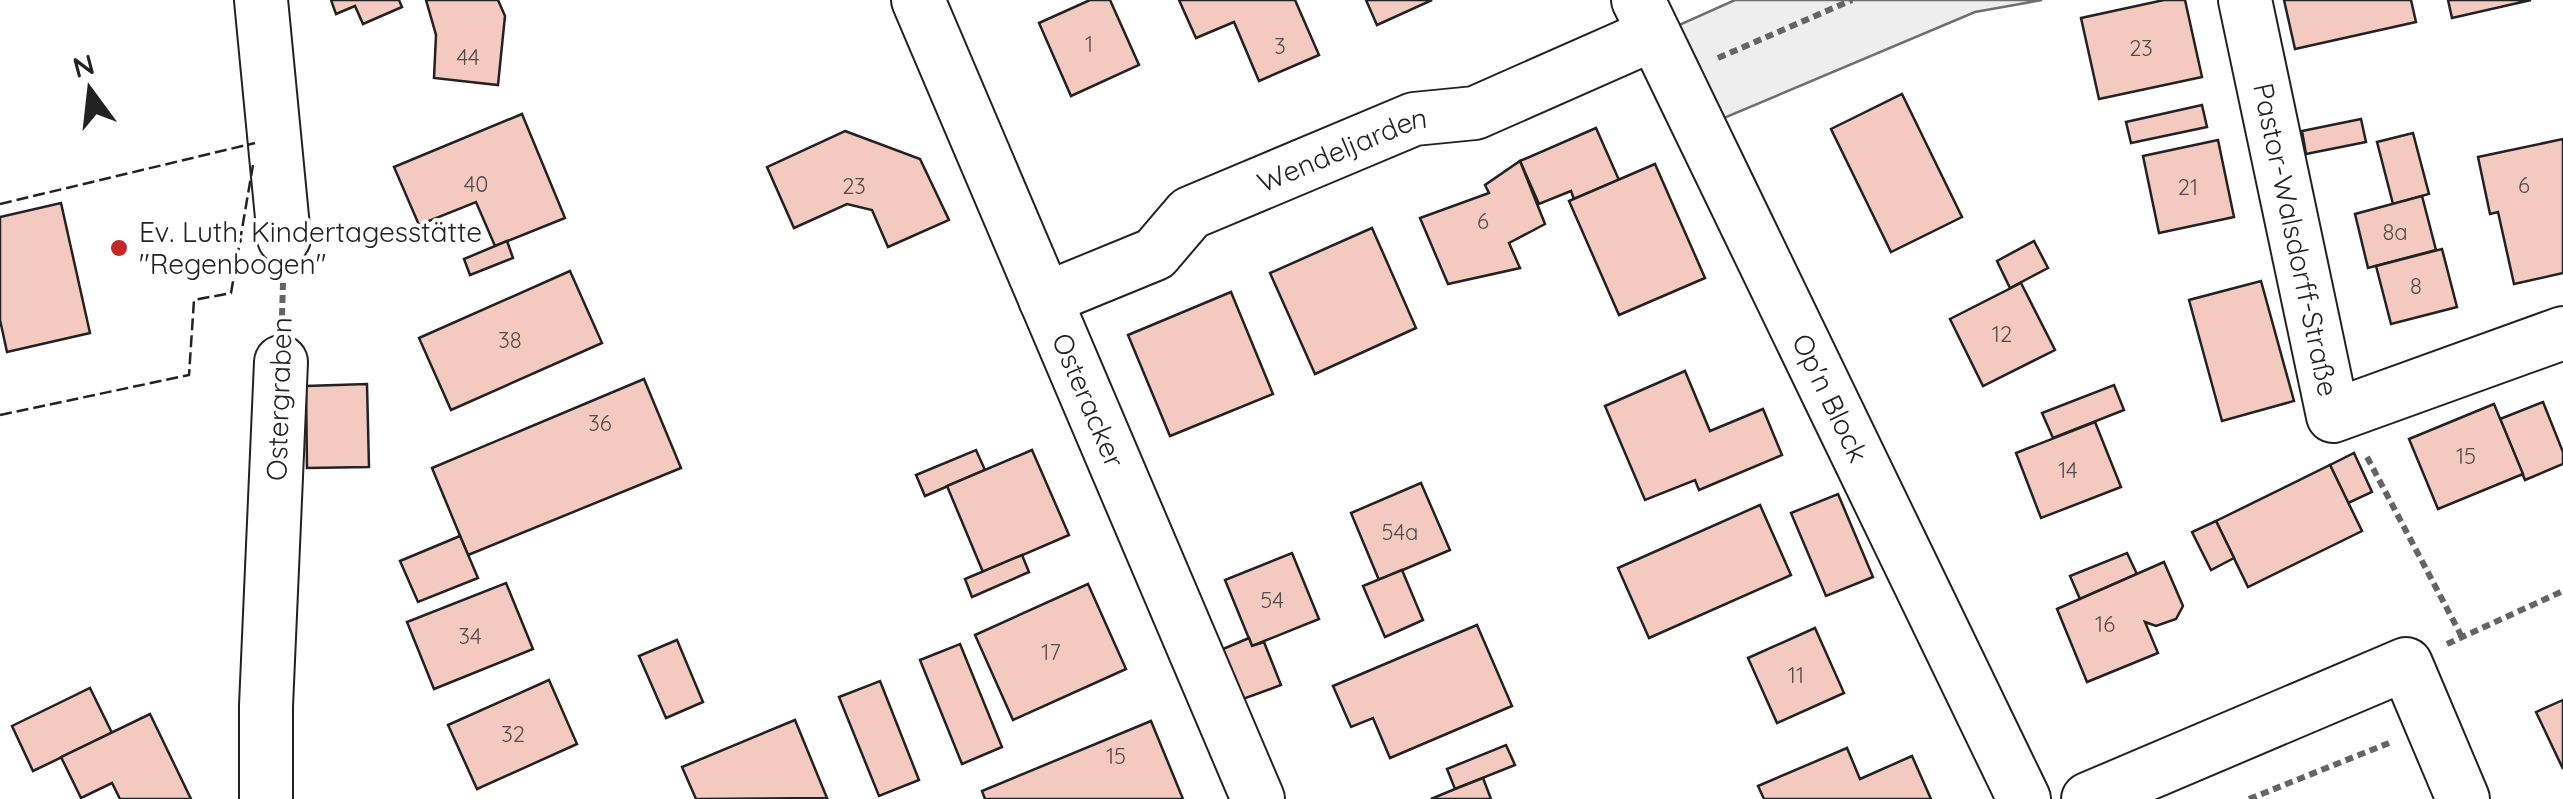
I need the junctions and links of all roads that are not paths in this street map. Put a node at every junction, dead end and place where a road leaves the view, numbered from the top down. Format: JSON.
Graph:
{"nodes":[{"id":1,"x":261,"y":0,"type":"edge"},
{"id":2,"x":918,"y":0,"type":"edge"},
{"id":3,"x":2245,"y":0,"type":"edge"},
{"id":4,"x":1656,"y":37,"type":"edge"},
{"id":5,"x":284,"y":238,"type":"road end"},
{"id":6,"x":1045,"y":298,"type":"junction"},
{"id":7,"x":2563,"y":333,"type":"edge"},
{"id":8,"x":281,"y":362,"type":"road end"},
{"id":9,"x":266,"y":799,"type":"edge"},
{"id":10,"x":1258,"y":799,"type":"edge"},
{"id":11,"x":2024,"y":799,"type":"edge"},
{"id":12,"x":2088,"y":799,"type":"edge"},
{"id":13,"x":2463,"y":799,"type":"edge"}],
"edges":[{"from":1,"to":5,"type":"street"},
{"from":2,"to":6,"type":"street","name":"Osteracker"},
{"from":3,"to":7,"type":"street","name":"Pastor-Walsdorff-Straße"},
{"from":4,"to":6,"type":"street","name":"Wendeljarden"},
{"from":4,"to":11,"type":"street","name":"Op'n Block"},
{"from":6,"to":10,"type":"street","name":"Osteracker"},
{"from":8,"to":9,"type":"street","name":"Ostergraben"},
{"from":12,"to":13,"type":"street"}]}
